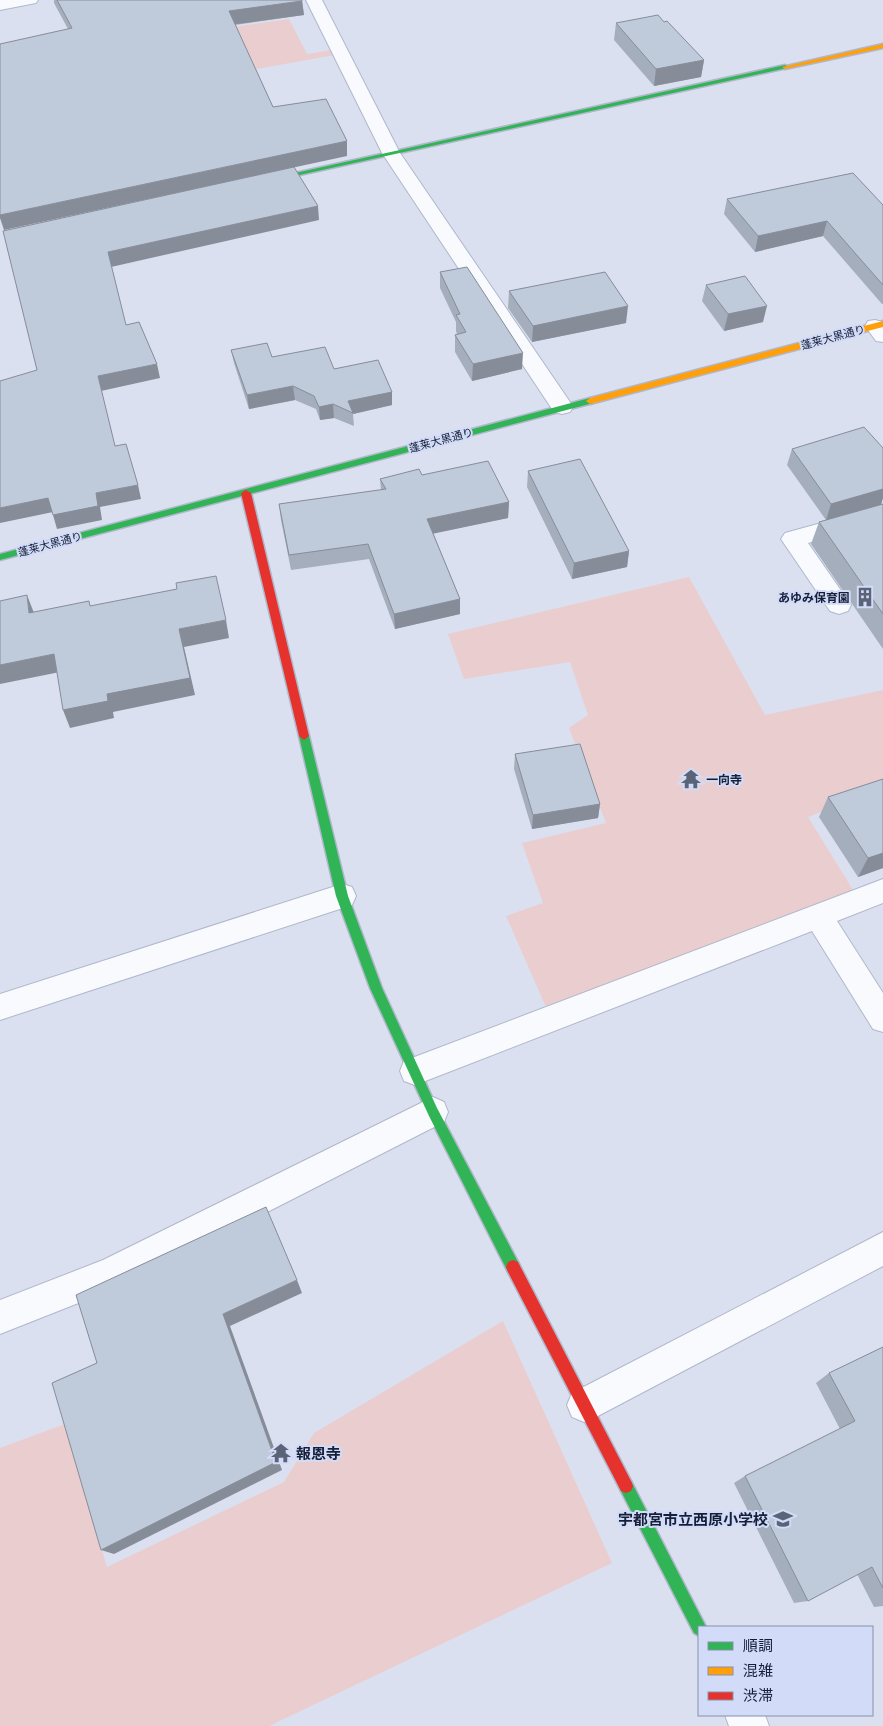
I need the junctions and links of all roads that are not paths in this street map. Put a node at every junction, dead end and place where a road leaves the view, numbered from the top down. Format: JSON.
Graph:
{"nodes":[{"id":1,"x":30,"y":0,"type":"edge"},
{"id":2,"x":314,"y":0,"type":"edge"},
{"id":3,"x":0,"y":5,"type":"edge"},
{"id":4,"x":883,"y":46,"type":"edge"},
{"id":5,"x":391,"y":153,"type":"junction"},
{"id":6,"x":248,"y":184,"type":"edge"},
{"id":7,"x":880,"y":328,"type":"edge"},
{"id":8,"x":562,"y":407,"type":"junction"},
{"id":9,"x":246,"y":492,"type":"junction"},
{"id":10,"x":883,"y":514,"type":"edge"},
{"id":11,"x":0,"y":557,"type":"edge"},
{"id":12,"x":838,"y":605,"type":"dead end"},
{"id":13,"x":883,"y":891,"type":"edge"},
{"id":14,"x":342,"y":896,"type":"junction"},
{"id":15,"x":817,"y":915,"type":"junction"},
{"id":16,"x":0,"y":1007,"type":"edge"},
{"id":17,"x":883,"y":1019,"type":"edge"},
{"id":18,"x":415,"y":1071,"type":"junction"},
{"id":19,"x":433,"y":1112,"type":"junction"},
{"id":20,"x":883,"y":1248,"type":"edge"},
{"id":21,"x":0,"y":1318,"type":"edge"},
{"id":22,"x":584,"y":1405,"type":"junction"},
{"id":23,"x":698,"y":1626,"type":"edge"}],
"edges":[{"from":1,"to":3,"type":"street"},
{"from":2,"to":5,"type":"street"},
{"from":4,"to":5,"type":"street"},
{"from":5,"to":6,"type":"street"},
{"from":5,"to":8,"type":"street"},
{"from":7,"to":8,"type":"street","name":"蓬莱大黒通り"},
{"from":8,"to":9,"type":"street","name":"蓬莱大黒通り"},
{"from":9,"to":11,"type":"street","name":"蓬莱大黒通り"},
{"from":9,"to":14,"type":"street"},
{"from":10,"to":12,"type":"street"},
{"from":13,"to":15,"type":"street"},
{"from":14,"to":16,"type":"street"},
{"from":14,"to":18,"type":"street"},
{"from":15,"to":17,"type":"street"},
{"from":15,"to":18,"type":"street"},
{"from":18,"to":19,"type":"street"},
{"from":19,"to":21,"type":"street"},
{"from":19,"to":22,"type":"street"},
{"from":20,"to":22,"type":"street"},
{"from":22,"to":23,"type":"street"}]}
